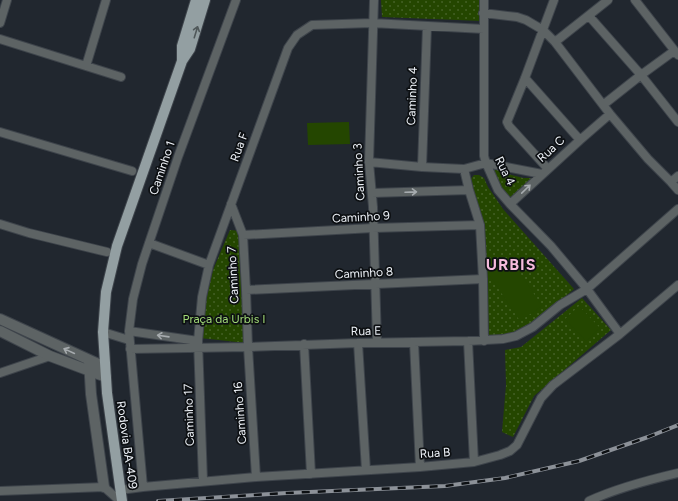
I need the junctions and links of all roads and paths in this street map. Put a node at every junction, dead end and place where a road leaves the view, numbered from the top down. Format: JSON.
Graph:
{"nodes":[{"id":1,"x":7,"y":0,"type":"edge"},
{"id":2,"x":106,"y":0,"type":"edge"},
{"id":3,"x":207,"y":0,"type":"edge"},
{"id":4,"x":236,"y":0,"type":"edge"},
{"id":5,"x":374,"y":0,"type":"edge"},
{"id":6,"x":484,"y":0,"type":"edge"},
{"id":7,"x":554,"y":0,"type":"edge"},
{"id":8,"x":608,"y":0,"type":"edge"},
{"id":9,"x":635,"y":0,"type":"edge"},
{"id":10,"x":196,"y":5,"type":"edge"},
{"id":11,"x":484,"y":13,"type":"junction"},
{"id":12,"x":589,"y":16,"type":"junction"},
{"id":13,"x":0,"y":23,"type":"edge"},
{"id":14,"x":372,"y":23,"type":"junction"},
{"id":15,"x":427,"y":27,"type":"junction"},
{"id":16,"x":484,"y":29,"type":"junction"},
{"id":17,"x":543,"y":30,"type":"junction"},
{"id":18,"x":0,"y":39,"type":"edge"},
{"id":19,"x":555,"y":42,"type":"junction"},
{"id":20,"x":676,"y":53,"type":"edge"},
{"id":21,"x":86,"y":66,"type":"junction"},
{"id":22,"x":641,"y":75,"type":"junction"},
{"id":23,"x":121,"y":77,"type":"dead end"},
{"id":24,"x":525,"y":78,"type":"junction"},
{"id":25,"x":604,"y":105,"type":"junction"},
{"id":26,"x":610,"y":114,"type":"junction"},
{"id":27,"x":678,"y":122,"type":"edge"},
{"id":28,"x":0,"y":132,"type":"edge"},
{"id":29,"x":580,"y":140,"type":"junction"},
{"id":30,"x":369,"y":162,"type":"junction"},
{"id":31,"x":486,"y":162,"type":"junction"},
{"id":32,"x":422,"y":167,"type":"junction"},
{"id":33,"x":464,"y":169,"type":"junction"},
{"id":34,"x":132,"y":171,"type":"dead end"},
{"id":35,"x":545,"y":172,"type":"junction"},
{"id":36,"x":678,"y":176,"type":"edge"},
{"id":37,"x":671,"y":182,"type":"junction"},
{"id":38,"x":469,"y":190,"type":"junction"},
{"id":39,"x":678,"y":190,"type":"edge"},
{"id":40,"x":372,"y":193,"type":"junction"},
{"id":41,"x":231,"y":204,"type":"junction"},
{"id":42,"x":510,"y":204,"type":"junction"},
{"id":43,"x":678,"y":209,"type":"edge"},
{"id":44,"x":0,"y":224,"type":"edge"},
{"id":45,"x":480,"y":225,"type":"junction"},
{"id":46,"x":373,"y":228,"type":"junction"},
{"id":47,"x":243,"y":235,"type":"junction"},
{"id":48,"x":149,"y":243,"type":"junction"},
{"id":49,"x":107,"y":252,"type":"dead end"},
{"id":50,"x":209,"y":266,"type":"junction"},
{"id":51,"x":483,"y":279,"type":"junction"},
{"id":52,"x":375,"y":285,"type":"junction"},
{"id":53,"x":678,"y":285,"type":"edge"},
{"id":54,"x":587,"y":289,"type":"junction"},
{"id":55,"x":246,"y":290,"type":"junction"},
{"id":56,"x":0,"y":319,"type":"edge"},
{"id":57,"x":0,"y":331,"type":"edge"},
{"id":58,"x":129,"y":331,"type":"junction"},
{"id":59,"x":103,"y":332,"type":"junction"},
{"id":60,"x":620,"y":334,"type":"junction"},
{"id":61,"x":129,"y":340,"type":"junction"},
{"id":62,"x":468,"y":341,"type":"junction"},
{"id":63,"x":484,"y":341,"type":"junction"},
{"id":64,"x":377,"y":342,"type":"junction"},
{"id":65,"x":414,"y":342,"type":"junction"},
{"id":66,"x":358,"y":343,"type":"junction"},
{"id":67,"x":198,"y":344,"type":"junction"},
{"id":68,"x":304,"y":344,"type":"junction"},
{"id":69,"x":248,"y":347,"type":"junction"},
{"id":70,"x":130,"y":349,"type":"junction"},
{"id":71,"x":50,"y":356,"type":"junction"},
{"id":72,"x":90,"y":360,"type":"junction"},
{"id":73,"x":90,"y":371,"type":"junction"},
{"id":74,"x":105,"y":372,"type":"junction"},
{"id":75,"x":0,"y":373,"type":"edge"},
{"id":76,"x":474,"y":462,"type":"junction"},
{"id":77,"x":420,"y":467,"type":"junction"},
{"id":78,"x":366,"y":470,"type":"junction"},
{"id":79,"x":678,"y":473,"type":"edge"},
{"id":80,"x":311,"y":474,"type":"junction"},
{"id":81,"x":256,"y":477,"type":"junction"},
{"id":82,"x":203,"y":481,"type":"junction"},
{"id":83,"x":143,"y":487,"type":"junction"},
{"id":84,"x":104,"y":488,"type":"junction"},
{"id":85,"x":120,"y":490,"type":"junction"},
{"id":86,"x":0,"y":491,"type":"edge"},
{"id":87,"x":121,"y":501,"type":"edge"},
{"id":88,"x":589,"y":501,"type":"edge"}],
"edges":[{"from":1,"to":13,"type":"street"},
{"from":2,"to":21,"type":"street"},
{"from":3,"to":10,"type":"main road","name":"Rodovia BA-409"},
{"from":4,"to":48,"type":"street","name":"Caminho 1"},
{"from":5,"to":14,"type":"street","name":"Caminho 3"},
{"from":6,"to":11,"type":"street","name":"Rua 4"},
{"from":7,"to":17,"type":"street"},
{"from":8,"to":12,"type":"street"},
{"from":9,"to":20,"type":"street"},
{"from":10,"to":59,"type":"main road","name":"Rodovia BA-409"},
{"from":11,"to":16,"type":"street","name":"Rua 4"},
{"from":11,"to":17,"type":"street"},
{"from":12,"to":19,"type":"street"},
{"from":12,"to":22,"type":"street"},
{"from":14,"to":15,"type":"street","name":"Rua F"},
{"from":14,"to":30,"type":"street","name":"Caminho 3"},
{"from":14,"to":41,"type":"street","name":"Rua F"},
{"from":15,"to":16,"type":"street","name":"Rua F"},
{"from":15,"to":32,"type":"street","name":"Caminho 4"},
{"from":16,"to":31,"type":"street","name":"Rua 4"},
{"from":17,"to":19,"type":"street"},
{"from":17,"to":24,"type":"street"},
{"from":18,"to":21,"type":"street"},
{"from":19,"to":25,"type":"street"},
{"from":20,"to":22,"type":"street"},
{"from":21,"to":23,"type":"street"},
{"from":22,"to":25,"type":"street"},
{"from":22,"to":27,"type":"street"},
{"from":24,"to":29,"type":"street"},
{"from":24,"to":35,"type":"street"},
{"from":25,"to":26,"type":"street"},
{"from":26,"to":29,"type":"street","name":"Rua C"},
{"from":26,"to":37,"type":"street"},
{"from":28,"to":34,"type":"street"},
{"from":29,"to":35,"type":"street","name":"Rua C"},
{"from":30,"to":32,"type":"street"},
{"from":30,"to":40,"type":"street","name":"Caminho 3"},
{"from":31,"to":33,"type":"street"},
{"from":31,"to":35,"type":"street"},
{"from":31,"to":42,"type":"street","name":"Rua 4"},
{"from":32,"to":33,"type":"street"},
{"from":33,"to":38,"type":"street"},
{"from":42,"to":35,"type":"street","name":"Rua C","one_way":true},
{"from":36,"to":37,"type":"street"},
{"from":37,"to":39,"type":"street"},
{"from":40,"to":38,"type":"street","one_way":true},
{"from":38,"to":45,"type":"street"},
{"from":40,"to":46,"type":"street","name":"Caminho 3"},
{"from":41,"to":47,"type":"street","name":"Caminho 7"},
{"from":41,"to":50,"type":"street","name":"Rua F"},
{"from":42,"to":54,"type":"street","name":"Rua 4"},
{"from":43,"to":54,"type":"street","name":"Rua E"},
{"from":44,"to":49,"type":"street"},
{"from":45,"to":46,"type":"street","name":"Caminho 9"},
{"from":45,"to":51,"type":"street"},
{"from":46,"to":47,"type":"street","name":"Caminho 9"},
{"from":46,"to":52,"type":"street","name":"Caminho 3"},
{"from":47,"to":55,"type":"street","name":"Caminho 7"},
{"from":48,"to":50,"type":"street"},
{"from":48,"to":58,"type":"street","name":"Caminho 1"},
{"from":50,"to":67,"type":"street","name":"Rua F"},
{"from":51,"to":52,"type":"street","name":"Caminho 8"},
{"from":51,"to":63,"type":"street"},
{"from":52,"to":55,"type":"street","name":"Caminho 8"},
{"from":52,"to":64,"type":"street","name":"Caminho 3"},
{"from":53,"to":60,"type":"street","name":"Rua B"},
{"from":54,"to":60,"type":"street","name":"Rua 4"},
{"from":54,"to":63,"type":"street","name":"Rua E"},
{"from":55,"to":69,"type":"street","name":"Caminho 7"},
{"from":72,"to":56,"type":"street","one_way":true},
{"from":57,"to":71,"type":"street"},
{"from":58,"to":61,"type":"street","name":"Caminho 1"},
{"from":67,"to":58,"type":"street","one_way":true},
{"from":59,"to":61,"type":"street"},
{"from":59,"to":74,"type":"main road","name":"Rodovia BA-409"},
{"from":60,"to":76,"type":"street","name":"Rua B"},
{"from":61,"to":70,"type":"street","name":"Caminho 1"},
{"from":62,"to":63,"type":"street","name":"Rua E"},
{"from":62,"to":65,"type":"street","name":"Rua E"},
{"from":62,"to":76,"type":"street"},
{"from":64,"to":65,"type":"street","name":"Rua E"},
{"from":64,"to":66,"type":"street","name":"Rua E"},
{"from":65,"to":77,"type":"street"},
{"from":66,"to":68,"type":"street","name":"Rua E"},
{"from":66,"to":78,"type":"street"},
{"from":67,"to":69,"type":"street","name":"Rua E"},
{"from":67,"to":70,"type":"street","name":"Rua E"},
{"from":67,"to":82,"type":"street","name":"Caminho 17"},
{"from":68,"to":69,"type":"street","name":"Rua E"},
{"from":68,"to":80,"type":"street"},
{"from":69,"to":81,"type":"street","name":"Caminho 16"},
{"from":70,"to":83,"type":"street","name":"Caminho 1"},
{"from":71,"to":73,"type":"street"},
{"from":71,"to":75,"type":"street"},
{"from":72,"to":73,"type":"street"},
{"from":72,"to":74,"type":"street"},
{"from":73,"to":74,"type":"street"},
{"from":73,"to":84,"type":"street"},
{"from":74,"to":85,"type":"main road","name":"Rodovia BA-409"},
{"from":76,"to":77,"type":"street","name":"Rua B"},
{"from":77,"to":78,"type":"street","name":"Rua B"},
{"from":78,"to":80,"type":"street","name":"Rua B"},
{"from":79,"to":88,"type":"street"},
{"from":80,"to":81,"type":"street","name":"Rua B"},
{"from":81,"to":82,"type":"street","name":"Rua B"},
{"from":82,"to":83,"type":"street","name":"Rua B"},
{"from":83,"to":85,"type":"street","name":"Rua B"},
{"from":84,"to":86,"type":"street"},
{"from":84,"to":87,"type":"street"},
{"from":85,"to":87,"type":"main road","name":"Rodovia BA-409"}]}
